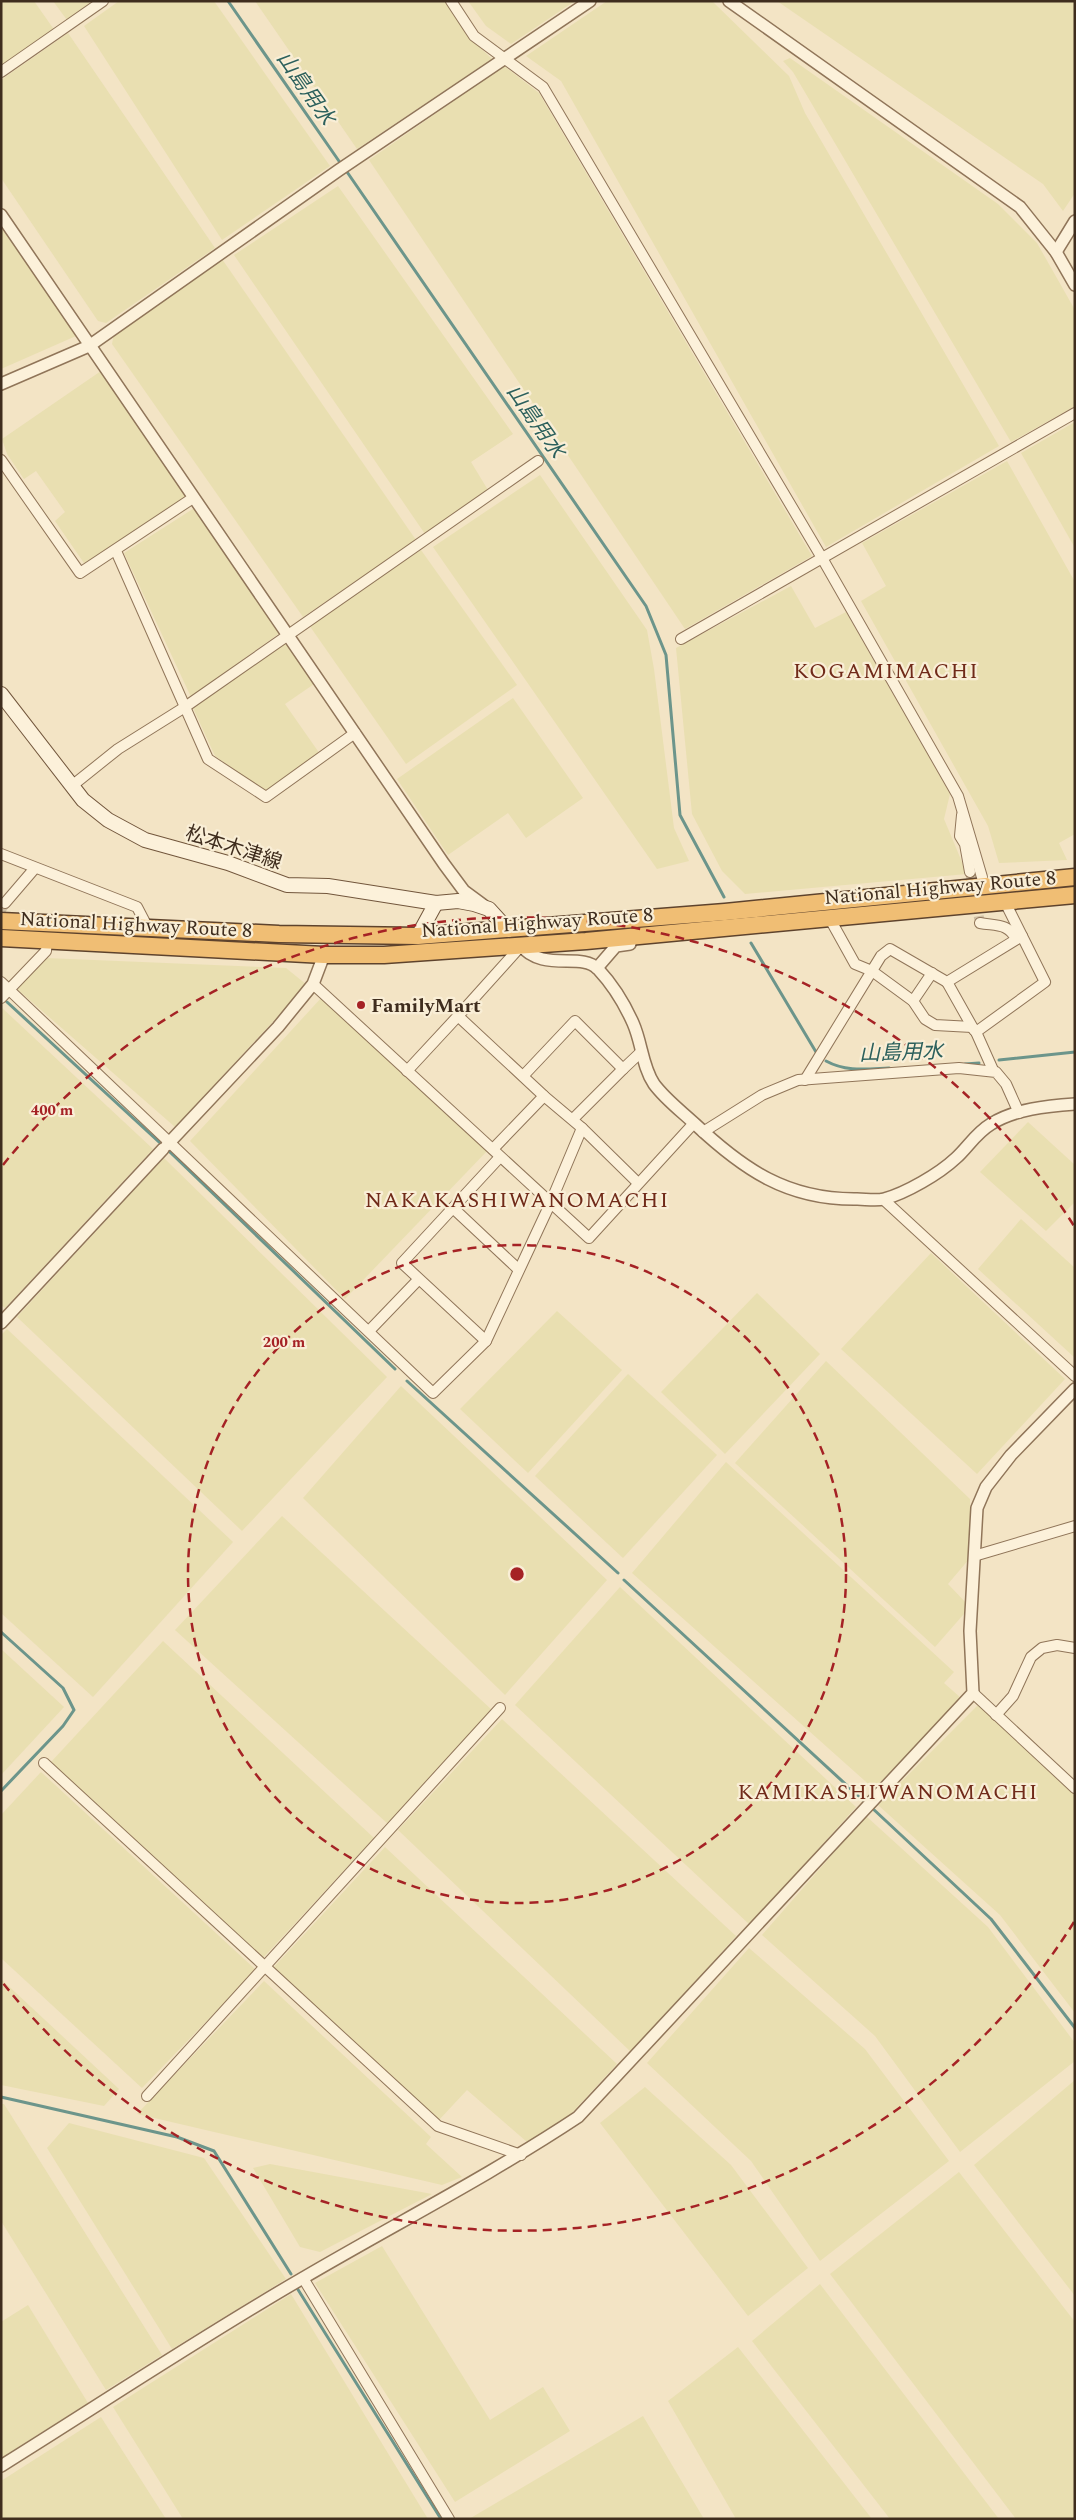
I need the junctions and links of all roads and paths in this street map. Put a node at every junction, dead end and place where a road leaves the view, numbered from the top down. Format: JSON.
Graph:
{"nodes":[{"id":1,"x":103,"y":1,"type":"edge"},
{"id":2,"x":451,"y":1,"type":"edge"},
{"id":3,"x":590,"y":1,"type":"edge"},
{"id":4,"x":729,"y":1,"type":"edge"},
{"id":5,"x":505,"y":58,"type":"junction"},
{"id":6,"x":1,"y":72,"type":"edge"},
{"id":7,"x":1,"y":215,"type":"edge"},
{"id":8,"x":1075,"y":221,"type":"edge"},
{"id":9,"x":1056,"y":252,"type":"junction"},
{"id":10,"x":1075,"y":285,"type":"edge"},
{"id":11,"x":89,"y":346,"type":"junction"},
{"id":12,"x":1,"y":384,"type":"edge"},
{"id":13,"x":1075,"y":413,"type":"edge"},
{"id":14,"x":1,"y":460,"type":"edge"},
{"id":15,"x":538,"y":461,"type":"dead end"},
{"id":16,"x":194,"y":498,"type":"junction"},
{"id":17,"x":116,"y":551,"type":"junction"},
{"id":18,"x":822,"y":558,"type":"junction"},
{"id":19,"x":287,"y":634,"type":"junction"},
{"id":20,"x":681,"y":639,"type":"dead end"},
{"id":21,"x":1,"y":694,"type":"edge"},
{"id":22,"x":185,"y":707,"type":"junction"},
{"id":23,"x":355,"y":734,"type":"junction"},
{"id":24,"x":73,"y":785,"type":"junction"},
{"id":25,"x":963,"y":812,"type":"junction"},
{"id":26,"x":1,"y":854,"type":"edge"},
{"id":27,"x":35,"y":868,"type":"junction"},
{"id":28,"x":970,"y":872,"type":"tunnel mouth"},
{"id":29,"x":1075,"y":877,"type":"edge"},
{"id":30,"x":984,"y":884,"type":"junction"},
{"id":31,"x":1075,"y":896,"type":"edge"},
{"id":32,"x":1005,"y":902,"type":"junction"},
{"id":33,"x":436,"y":903,"type":"junction"},
{"id":34,"x":5,"y":904,"type":"dead end"},
{"id":35,"x":488,"y":909,"type":"junction"},
{"id":36,"x":830,"y":919,"type":"junction"},
{"id":37,"x":1,"y":921,"type":"edge"},
{"id":38,"x":980,"y":924,"type":"dead end"},
{"id":39,"x":715,"y":929,"type":"junction"},
{"id":40,"x":149,"y":930,"type":"junction"},
{"id":41,"x":508,"y":930,"type":"junction"},
{"id":42,"x":418,"y":936,"type":"junction"},
{"id":43,"x":1,"y":938,"type":"edge"},
{"id":44,"x":1019,"y":938,"type":"junction"},
{"id":45,"x":47,"y":940,"type":"junction"},
{"id":46,"x":520,"y":946,"type":"junction"},
{"id":47,"x":324,"y":955,"type":"junction"},
{"id":48,"x":597,"y":968,"type":"junction"},
{"id":49,"x":872,"y":971,"type":"junction"},
{"id":50,"x":932,"y":973,"type":"junction"},
{"id":51,"x":1,"y":982,"type":"edge"},
{"id":52,"x":947,"y":982,"type":"junction"},
{"id":53,"x":313,"y":984,"type":"junction"},
{"id":54,"x":9,"y":989,"type":"junction"},
{"id":55,"x":1,"y":998,"type":"edge"},
{"id":56,"x":913,"y":1001,"type":"junction"},
{"id":57,"x":458,"y":1016,"type":"junction"},
{"id":58,"x":975,"y":1031,"type":"junction"},
{"id":59,"x":641,"y":1052,"type":"junction"},
{"id":60,"x":623,"y":1069,"type":"junction"},
{"id":61,"x":992,"y":1070,"type":"junction"},
{"id":62,"x":407,"y":1071,"type":"junction"},
{"id":63,"x":524,"y":1075,"type":"junction"},
{"id":64,"x":805,"y":1080,"type":"junction"},
{"id":65,"x":544,"y":1096,"type":"junction"},
{"id":66,"x":1075,"y":1104,"type":"edge"},
{"id":67,"x":1019,"y":1113,"type":"junction"},
{"id":68,"x":572,"y":1119,"type":"junction"},
{"id":69,"x":694,"y":1123,"type":"junction"},
{"id":70,"x":582,"y":1128,"type":"junction"},
{"id":71,"x":704,"y":1132,"type":"junction"},
{"id":72,"x":167,"y":1145,"type":"junction"},
{"id":73,"x":497,"y":1153,"type":"junction"},
{"id":74,"x":638,"y":1183,"type":"junction"},
{"id":75,"x":883,"y":1199,"type":"junction"},
{"id":76,"x":550,"y":1204,"type":"junction"},
{"id":77,"x":453,"y":1208,"type":"junction"},
{"id":78,"x":518,"y":1269,"type":"junction"},
{"id":79,"x":418,"y":1280,"type":"junction"},
{"id":80,"x":1,"y":1324,"type":"edge"},
{"id":81,"x":369,"y":1331,"type":"junction"},
{"id":82,"x":486,"y":1341,"type":"junction"},
{"id":83,"x":1075,"y":1376,"type":"edge"},
{"id":84,"x":1075,"y":1389,"type":"edge"},
{"id":85,"x":1075,"y":1526,"type":"edge"},
{"id":86,"x":974,"y":1556,"type":"junction"},
{"id":87,"x":1074,"y":1649,"type":"edge"},
{"id":88,"x":973,"y":1693,"type":"junction"},
{"id":89,"x":500,"y":1708,"type":"dead end"},
{"id":90,"x":996,"y":1715,"type":"junction"},
{"id":91,"x":44,"y":1763,"type":"dead end"},
{"id":92,"x":1075,"y":1788,"type":"edge"},
{"id":93,"x":263,"y":1968,"type":"junction"},
{"id":94,"x":148,"y":2096,"type":"dead end"},
{"id":95,"x":521,"y":2155,"type":"junction"},
{"id":96,"x":303,"y":2278,"type":"junction"},
{"id":97,"x":1,"y":2466,"type":"edge"},
{"id":98,"x":447,"y":2518,"type":"edge"}],
"edges":[{"from":1,"to":6,"type":"street"},
{"from":2,"to":5,"type":"street"},
{"from":3,"to":5,"type":"street"},
{"from":4,"to":9,"type":"street"},
{"from":5,"to":11,"type":"street"},
{"from":5,"to":18,"type":"street"},
{"from":7,"to":11,"type":"street"},
{"from":8,"to":9,"type":"street"},
{"from":9,"to":10,"type":"street"},
{"from":11,"to":12,"type":"street"},
{"from":11,"to":16,"type":"street"},
{"from":13,"to":18,"type":"street"},
{"from":14,"to":17,"type":"street"},
{"from":15,"to":19,"type":"street"},
{"from":16,"to":17,"type":"street"},
{"from":16,"to":19,"type":"street"},
{"from":17,"to":22,"type":"street"},
{"from":18,"to":20,"type":"street"},
{"from":18,"to":25,"type":"street"},
{"from":19,"to":22,"type":"street"},
{"from":19,"to":23,"type":"street"},
{"from":21,"to":24,"type":"main road","name":"松本木津線"},
{"from":22,"to":23,"type":"street"},
{"from":22,"to":24,"type":"street"},
{"from":23,"to":35,"type":"street"},
{"from":24,"to":33,"type":"main road","name":"松本木津線"},
{"from":25,"to":28,"type":"street"},
{"from":25,"to":30,"type":"street"},
{"from":26,"to":27,"type":"street"},
{"from":27,"to":34,"type":"street"},
{"from":27,"to":40,"type":"street"},
{"from":29,"to":30,"type":"highway","name":"National Highway Route 8"},
{"from":30,"to":41,"type":"highway","name":"National Highway Route 8"},
{"from":31,"to":32,"type":"highway","name":"National Highway Route 8"},
{"from":32,"to":36,"type":"highway","name":"National Highway Route 8"},
{"from":32,"to":44,"type":"street"},
{"from":33,"to":35,"type":"main road","name":"松本木津線"},
{"from":33,"to":42,"type":"main road"},
{"from":35,"to":41,"type":"main road"},
{"from":36,"to":39,"type":"highway","name":"National Highway Route 8"},
{"from":36,"to":49,"type":"street"},
{"from":37,"to":40,"type":"highway","name":"National Highway Route 8"},
{"from":38,"to":44,"type":"street"},
{"from":39,"to":46,"type":"highway","name":"National Highway Route 8"},
{"from":39,"to":48,"type":"street"},
{"from":40,"to":42,"type":"highway","name":"National Highway Route 8"},
{"from":41,"to":42,"type":"highway","name":"National Highway Route 8"},
{"from":41,"to":46,"type":"street"},
{"from":43,"to":45,"type":"highway","name":"National Highway Route 8"},
{"from":44,"to":52,"type":"street"},
{"from":44,"to":58,"type":"street"},
{"from":45,"to":47,"type":"highway","name":"National Highway Route 8"},
{"from":45,"to":54,"type":"street"},
{"from":46,"to":47,"type":"highway","name":"National Highway Route 8"},
{"from":46,"to":48,"type":"street"},
{"from":46,"to":57,"type":"street"},
{"from":47,"to":53,"type":"street"},
{"from":48,"to":59,"type":"street"},
{"from":49,"to":50,"type":"street"},
{"from":49,"to":56,"type":"street"},
{"from":49,"to":64,"type":"street"},
{"from":50,"to":52,"type":"street"},
{"from":50,"to":56,"type":"street"},
{"from":51,"to":54,"type":"street"},
{"from":52,"to":58,"type":"street"},
{"from":53,"to":62,"type":"street"},
{"from":53,"to":72,"type":"street"},
{"from":54,"to":55,"type":"street"},
{"from":54,"to":72,"type":"street"},
{"from":56,"to":58,"type":"street"},
{"from":57,"to":62,"type":"street"},
{"from":57,"to":63,"type":"street"},
{"from":58,"to":61,"type":"street"},
{"from":59,"to":60,"type":"street"},
{"from":59,"to":69,"type":"street"},
{"from":60,"to":63,"type":"street"},
{"from":60,"to":68,"type":"street"},
{"from":61,"to":64,"type":"street"},
{"from":61,"to":67,"type":"street"},
{"from":62,"to":73,"type":"street"},
{"from":63,"to":65,"type":"street"},
{"from":64,"to":71,"type":"street"},
{"from":65,"to":68,"type":"street"},
{"from":65,"to":73,"type":"street"},
{"from":66,"to":67,"type":"street"},
{"from":67,"to":75,"type":"street"},
{"from":68,"to":70,"type":"street"},
{"from":69,"to":71,"type":"street"},
{"from":69,"to":74,"type":"street"},
{"from":70,"to":74,"type":"street"},
{"from":70,"to":76,"type":"street"},
{"from":71,"to":75,"type":"street"},
{"from":72,"to":80,"type":"street"},
{"from":72,"to":81,"type":"street"},
{"from":73,"to":76,"type":"street"},
{"from":73,"to":77,"type":"street"},
{"from":74,"to":76,"type":"street"},
{"from":75,"to":83,"type":"street"},
{"from":76,"to":78,"type":"street"},
{"from":77,"to":78,"type":"street"},
{"from":77,"to":79,"type":"street"},
{"from":78,"to":82,"type":"street"},
{"from":79,"to":81,"type":"street"},
{"from":79,"to":82,"type":"street"},
{"from":81,"to":82,"type":"street"},
{"from":84,"to":86,"type":"street"},
{"from":85,"to":86,"type":"street"},
{"from":86,"to":88,"type":"street"},
{"from":87,"to":90,"type":"street"},
{"from":88,"to":90,"type":"street"},
{"from":88,"to":95,"type":"street"},
{"from":89,"to":93,"type":"street"},
{"from":90,"to":92,"type":"street"},
{"from":91,"to":93,"type":"street"},
{"from":93,"to":94,"type":"street"},
{"from":93,"to":95,"type":"street"},
{"from":95,"to":96,"type":"street"},
{"from":96,"to":97,"type":"street"},
{"from":96,"to":98,"type":"street"}]}
